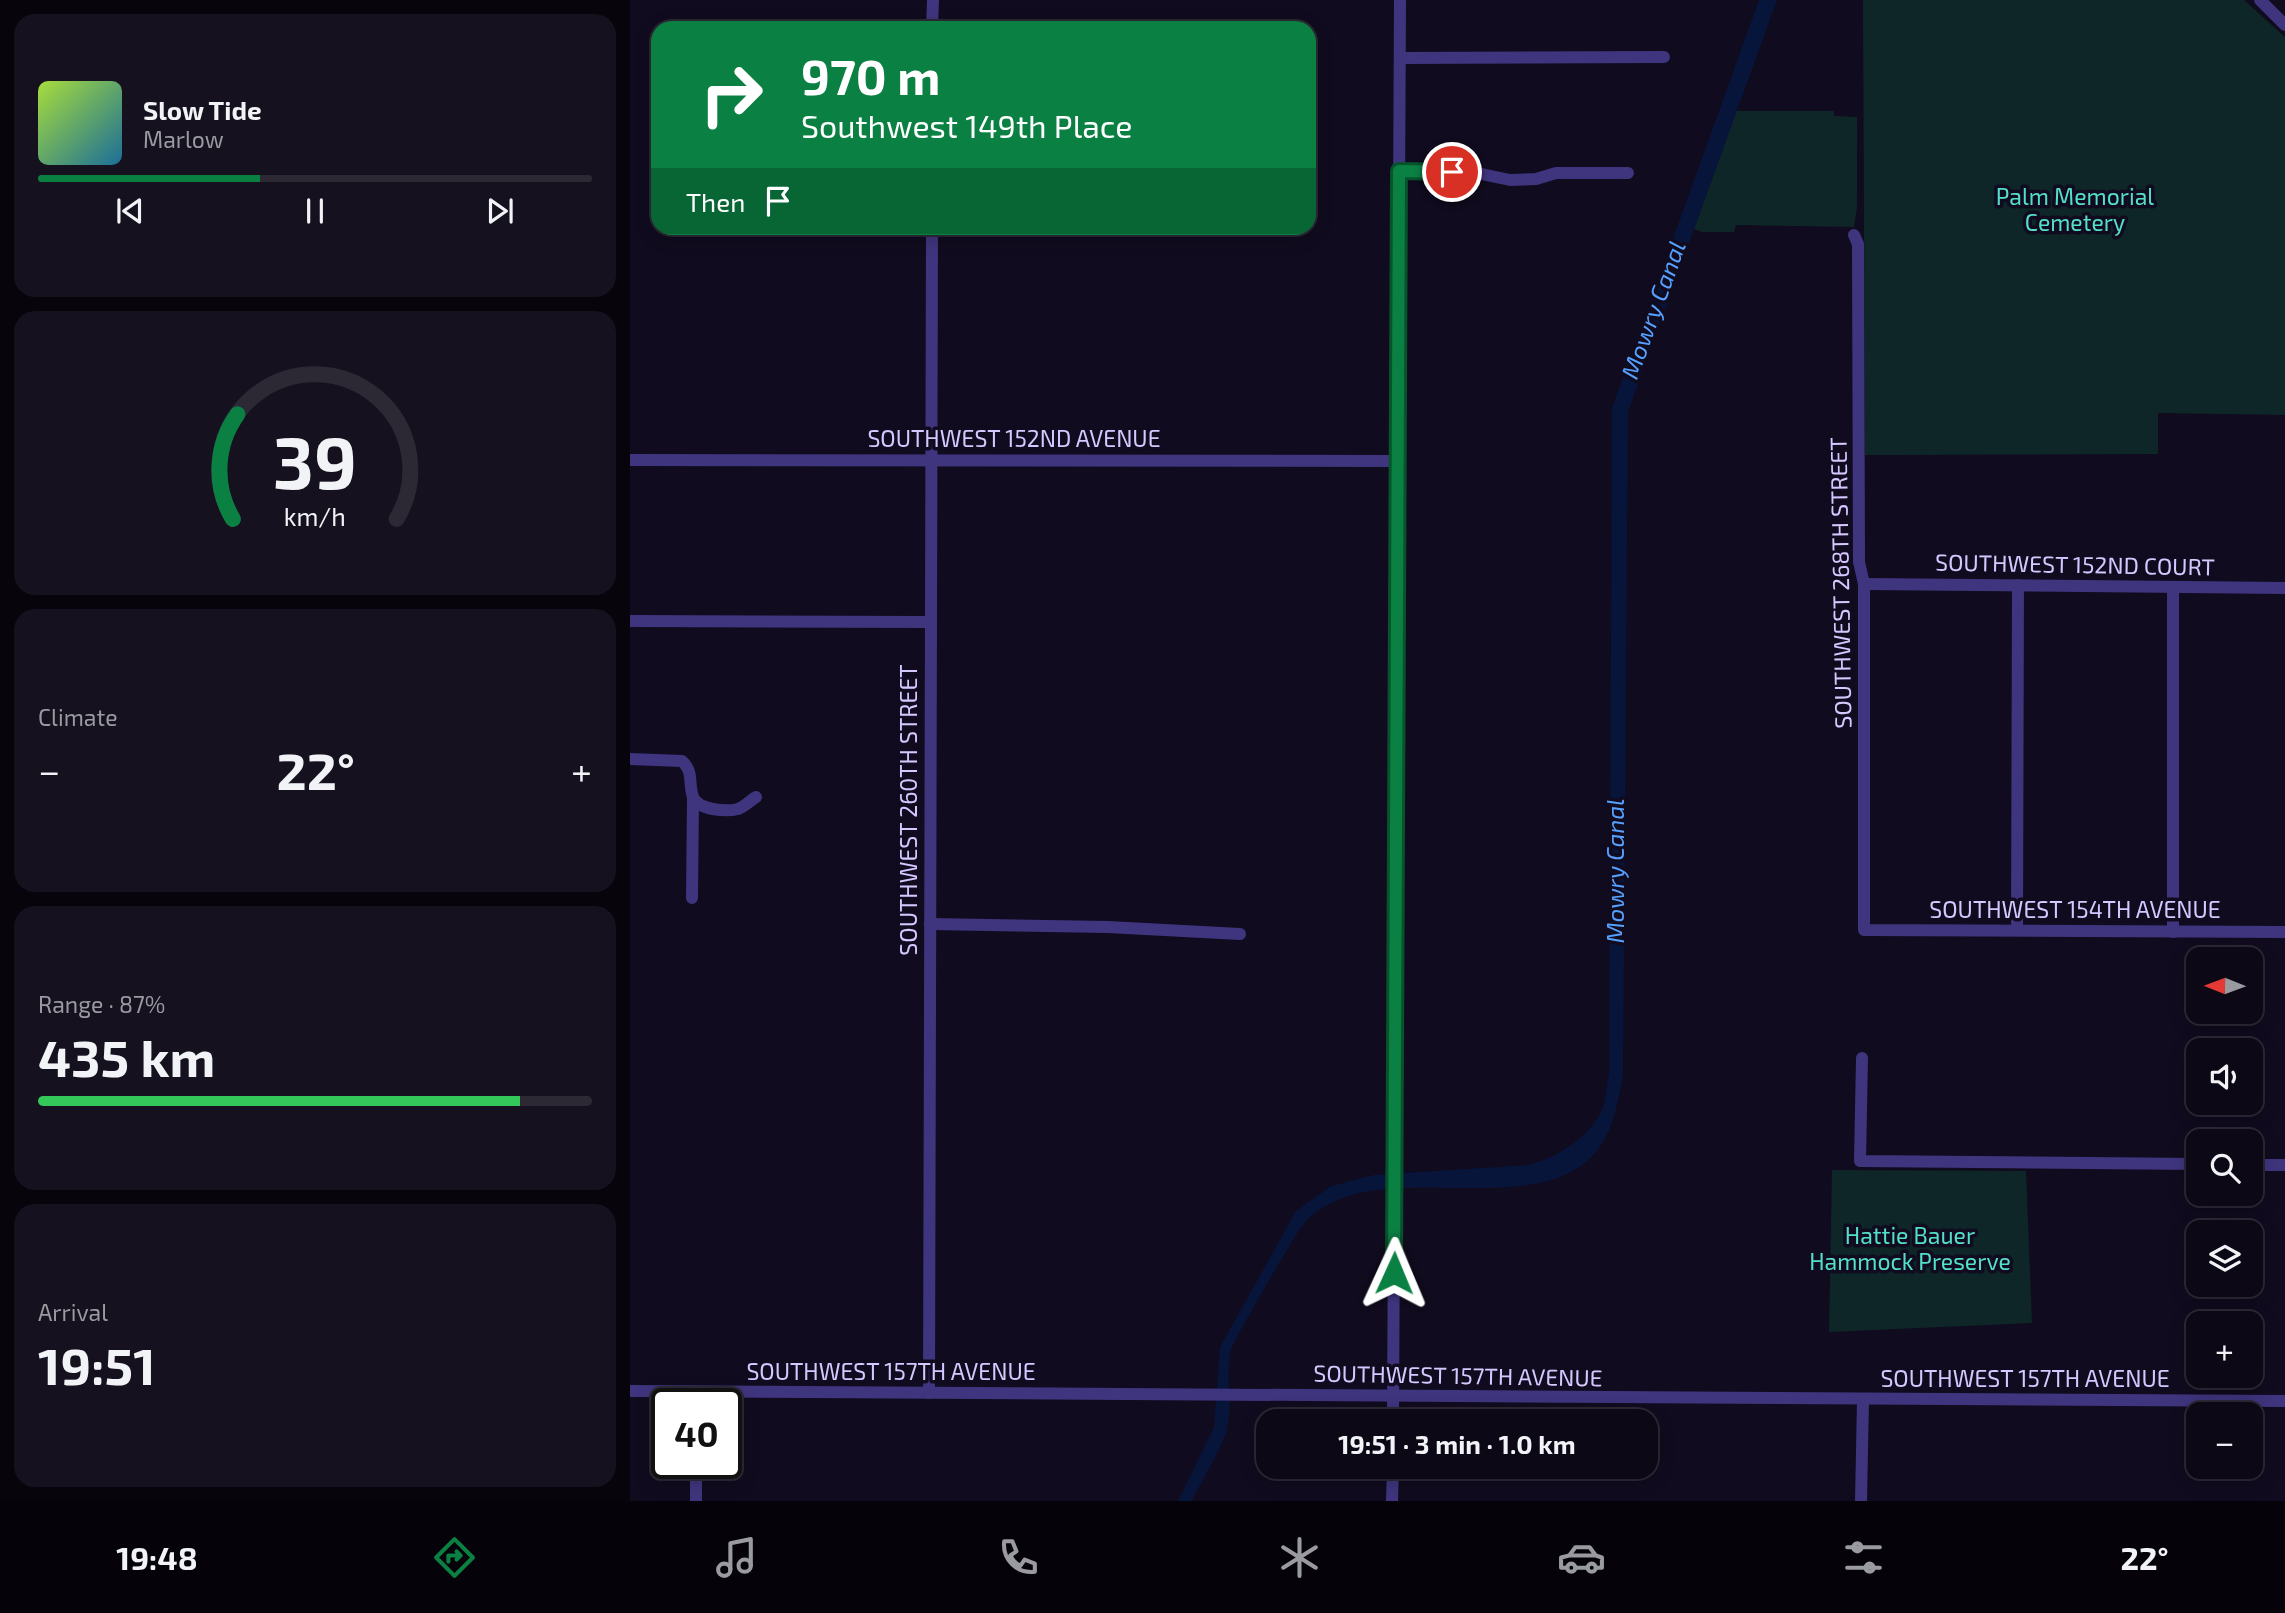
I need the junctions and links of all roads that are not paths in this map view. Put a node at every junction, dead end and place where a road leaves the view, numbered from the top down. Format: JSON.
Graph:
{"nodes":[{"id":1,"x":933,"y":0,"type":"edge"},
{"id":2,"x":1400,"y":0,"type":"edge"},
{"id":3,"x":2260,"y":0,"type":"edge"},
{"id":4,"x":932,"y":21,"type":"edge"},
{"id":5,"x":2285,"y":25,"type":"edge"},
{"id":6,"x":1664,"y":57,"type":"dead end"},
{"id":7,"x":1400,"y":58,"type":"junction"},
{"id":8,"x":1399,"y":171,"type":"junction"},
{"id":9,"x":1628,"y":173,"type":"dead end"},
{"id":10,"x":932,"y":235,"type":"edge"},
{"id":11,"x":1854,"y":235,"type":"dead end"},
{"id":12,"x":931,"y":459,"type":"junction"},
{"id":13,"x":630,"y":460,"type":"edge"},
{"id":14,"x":1397,"y":461,"type":"junction"},
{"id":15,"x":1864,"y":584,"type":"junction"},
{"id":16,"x":2018,"y":586,"type":"junction"},
{"id":17,"x":2173,"y":587,"type":"junction"},
{"id":18,"x":2285,"y":588,"type":"edge"},
{"id":19,"x":630,"y":621,"type":"edge"},
{"id":20,"x":931,"y":622,"type":"junction"},
{"id":21,"x":630,"y":759,"type":"edge"},
{"id":22,"x":756,"y":797,"type":"dead end"},
{"id":23,"x":693,"y":798,"type":"junction"},
{"id":24,"x":692,"y":898,"type":"dead end"},
{"id":25,"x":930,"y":924,"type":"junction"},
{"id":26,"x":1864,"y":930,"type":"joint"},
{"id":27,"x":2017,"y":930,"type":"junction"},
{"id":28,"x":2173,"y":932,"type":"junction"},
{"id":29,"x":2285,"y":932,"type":"edge"},
{"id":30,"x":1240,"y":934,"type":"dead end"},
{"id":31,"x":1862,"y":1058,"type":"dead end"},
{"id":32,"x":2186,"y":1164,"type":"edge"},
{"id":33,"x":2263,"y":1165,"type":"edge"},
{"id":34,"x":2285,"y":1165,"type":"edge"},
{"id":35,"x":630,"y":1391,"type":"edge"},
{"id":36,"x":651,"y":1393,"type":"edge"},
{"id":37,"x":929,"y":1393,"type":"junction"},
{"id":38,"x":742,"y":1396,"type":"edge"},
{"id":39,"x":1393,"y":1396,"type":"junction"},
{"id":40,"x":1863,"y":1400,"type":"junction"},
{"id":41,"x":2285,"y":1401,"type":"edge"},
{"id":42,"x":1393,"y":1409,"type":"edge"},
{"id":43,"x":696,"y":1479,"type":"edge"},
{"id":44,"x":1393,"y":1479,"type":"edge"},
{"id":45,"x":696,"y":1501,"type":"edge"},
{"id":46,"x":1392,"y":1501,"type":"edge"},
{"id":47,"x":1861,"y":1501,"type":"edge"}],
"edges":[{"from":1,"to":4,"type":"street"},
{"from":2,"to":7,"type":"street"},
{"from":3,"to":5,"type":"street"},
{"from":6,"to":7,"type":"street"},
{"from":7,"to":8,"type":"street"},
{"from":8,"to":9,"type":"street"},
{"from":8,"to":14,"type":"street"},
{"from":10,"to":12,"type":"street","name":"SOUTHWEST 260TH STREET"},
{"from":11,"to":15,"type":"street","name":"SOUTHWEST 268TH STREET"},
{"from":12,"to":13,"type":"street","name":"SOUTHWEST 152ND AVENUE"},
{"from":12,"to":14,"type":"street","name":"SOUTHWEST 152ND AVENUE"},
{"from":12,"to":20,"type":"street","name":"SOUTHWEST 260TH STREET"},
{"from":14,"to":39,"type":"street"},
{"from":15,"to":16,"type":"street","name":"SOUTHWEST 152ND COURT"},
{"from":15,"to":26,"type":"street","name":"SOUTHWEST 268TH STREET"},
{"from":16,"to":17,"type":"street","name":"SOUTHWEST 152ND COURT"},
{"from":16,"to":27,"type":"street"},
{"from":17,"to":18,"type":"street","name":"SOUTHWEST 152ND COURT"},
{"from":17,"to":28,"type":"street"},
{"from":19,"to":20,"type":"street"},
{"from":20,"to":25,"type":"street","name":"SOUTHWEST 260TH STREET"},
{"from":21,"to":23,"type":"street"},
{"from":22,"to":23,"type":"street"},
{"from":23,"to":24,"type":"street"},
{"from":25,"to":30,"type":"street"},
{"from":25,"to":37,"type":"street","name":"SOUTHWEST 260TH STREET"},
{"from":26,"to":27,"type":"street","name":"SOUTHWEST 154TH AVENUE"},
{"from":27,"to":28,"type":"street","name":"SOUTHWEST 154TH AVENUE"},
{"from":28,"to":29,"type":"street","name":"SOUTHWEST 154TH AVENUE"},
{"from":31,"to":32,"type":"street"},
{"from":33,"to":34,"type":"street"},
{"from":35,"to":36,"type":"street","name":"SOUTHWEST 157TH AVENUE"},
{"from":37,"to":38,"type":"street","name":"SOUTHWEST 157TH AVENUE"},
{"from":37,"to":39,"type":"street","name":"SOUTHWEST 157TH AVENUE"},
{"from":39,"to":40,"type":"street","name":"SOUTHWEST 157TH AVENUE"},
{"from":39,"to":42,"type":"street"},
{"from":40,"to":41,"type":"street","name":"SOUTHWEST 157TH AVENUE"},
{"from":40,"to":47,"type":"street"},
{"from":43,"to":45,"type":"street"},
{"from":44,"to":46,"type":"street"}]}
